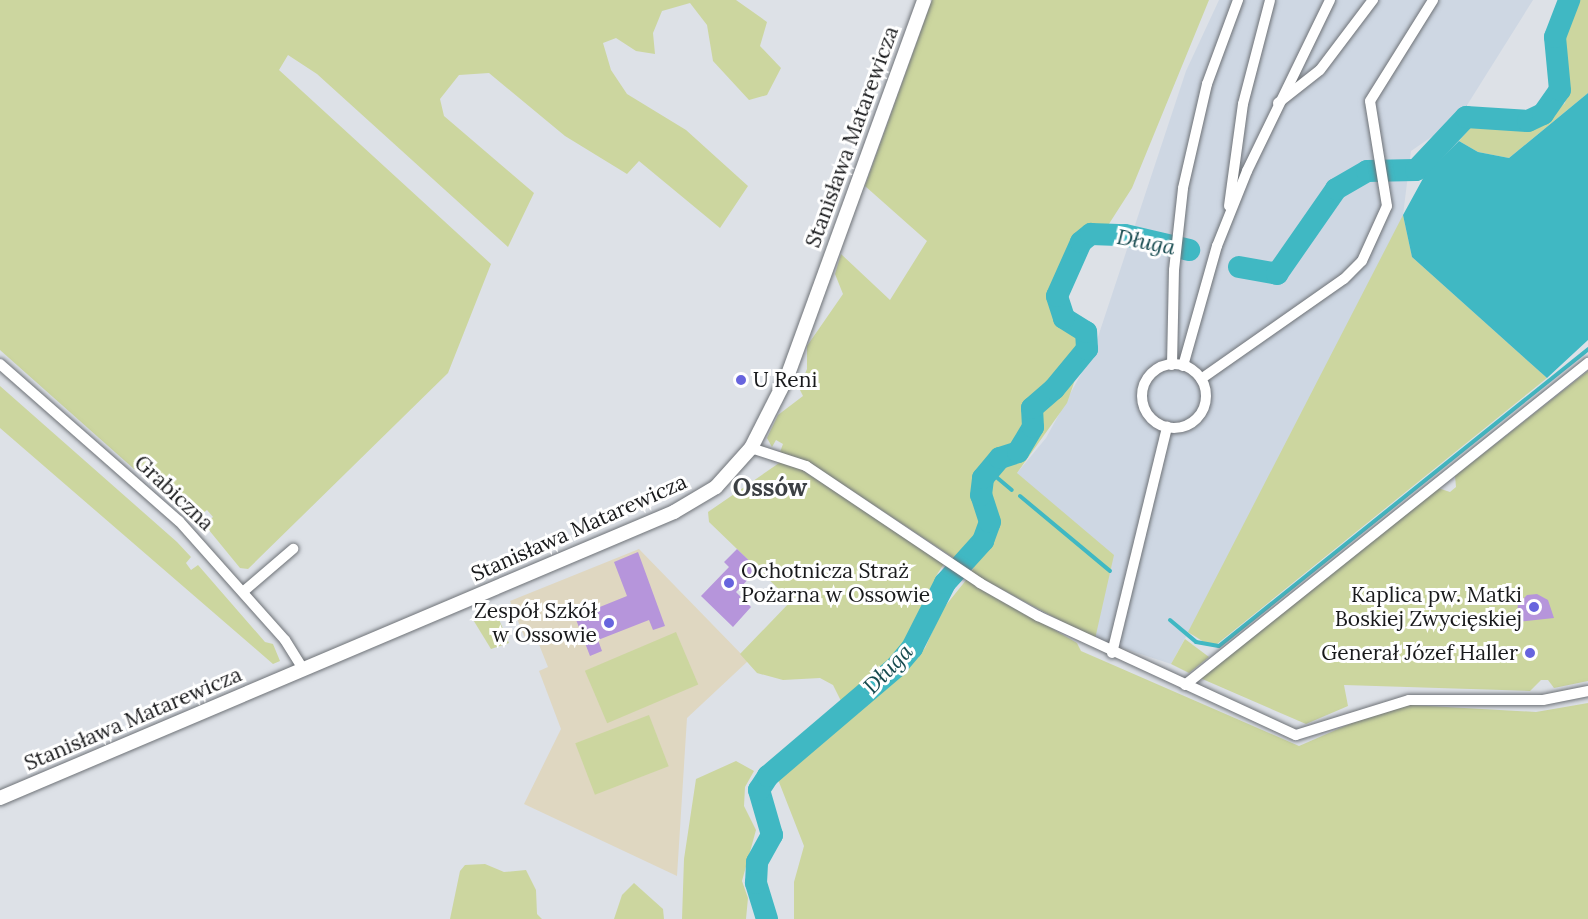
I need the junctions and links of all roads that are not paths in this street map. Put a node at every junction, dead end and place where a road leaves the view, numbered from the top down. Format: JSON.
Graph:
{"nodes":[{"id":1,"x":924,"y":0,"type":"edge"},
{"id":2,"x":1238,"y":0,"type":"edge"},
{"id":3,"x":1270,"y":0,"type":"edge"},
{"id":4,"x":1330,"y":0,"type":"edge"},
{"id":5,"x":1373,"y":0,"type":"edge"},
{"id":6,"x":1433,"y":0,"type":"edge"},
{"id":7,"x":1276,"y":105,"type":"junction"},
{"id":8,"x":1229,"y":215,"type":"junction"},
{"id":9,"x":1588,"y":363,"type":"edge"},
{"id":10,"x":0,"y":364,"type":"edge"},
{"id":11,"x":1177,"y":365,"type":"junction"},
{"id":12,"x":1201,"y":379,"type":"junction"},
{"id":13,"x":1167,"y":427,"type":"junction"},
{"id":14,"x":751,"y":448,"type":"junction"},
{"id":15,"x":293,"y":549,"type":"dead end"},
{"id":16,"x":244,"y":591,"type":"junction"},
{"id":17,"x":1112,"y":653,"type":"junction"},
{"id":18,"x":303,"y":669,"type":"junction"},
{"id":19,"x":1185,"y":685,"type":"junction"},
{"id":20,"x":1588,"y":691,"type":"edge"},
{"id":21,"x":0,"y":798,"type":"edge"}],
"edges":[{"from":1,"to":14,"type":"street","name":"Stanisława Matarewicza"},
{"from":2,"to":11,"type":"street"},
{"from":3,"to":8,"type":"street"},
{"from":4,"to":7,"type":"street"},
{"from":5,"to":7,"type":"street"},
{"from":6,"to":12,"type":"street"},
{"from":7,"to":8,"type":"street"},
{"from":8,"to":11,"type":"street"},
{"from":9,"to":19,"type":"street"},
{"from":10,"to":16,"type":"street","name":"Grabiczna"},
{"from":11,"to":12,"type":"street"},
{"from":11,"to":13,"type":"street"},
{"from":12,"to":13,"type":"street"},
{"from":13,"to":17,"type":"street"},
{"from":14,"to":17,"type":"street"},
{"from":14,"to":18,"type":"street","name":"Stanisława Matarewicza"},
{"from":15,"to":16,"type":"street"},
{"from":16,"to":18,"type":"street","name":"Grabiczna"},
{"from":17,"to":19,"type":"street"},
{"from":18,"to":21,"type":"street","name":"Stanisława Matarewicza"},
{"from":19,"to":20,"type":"street"}]}
